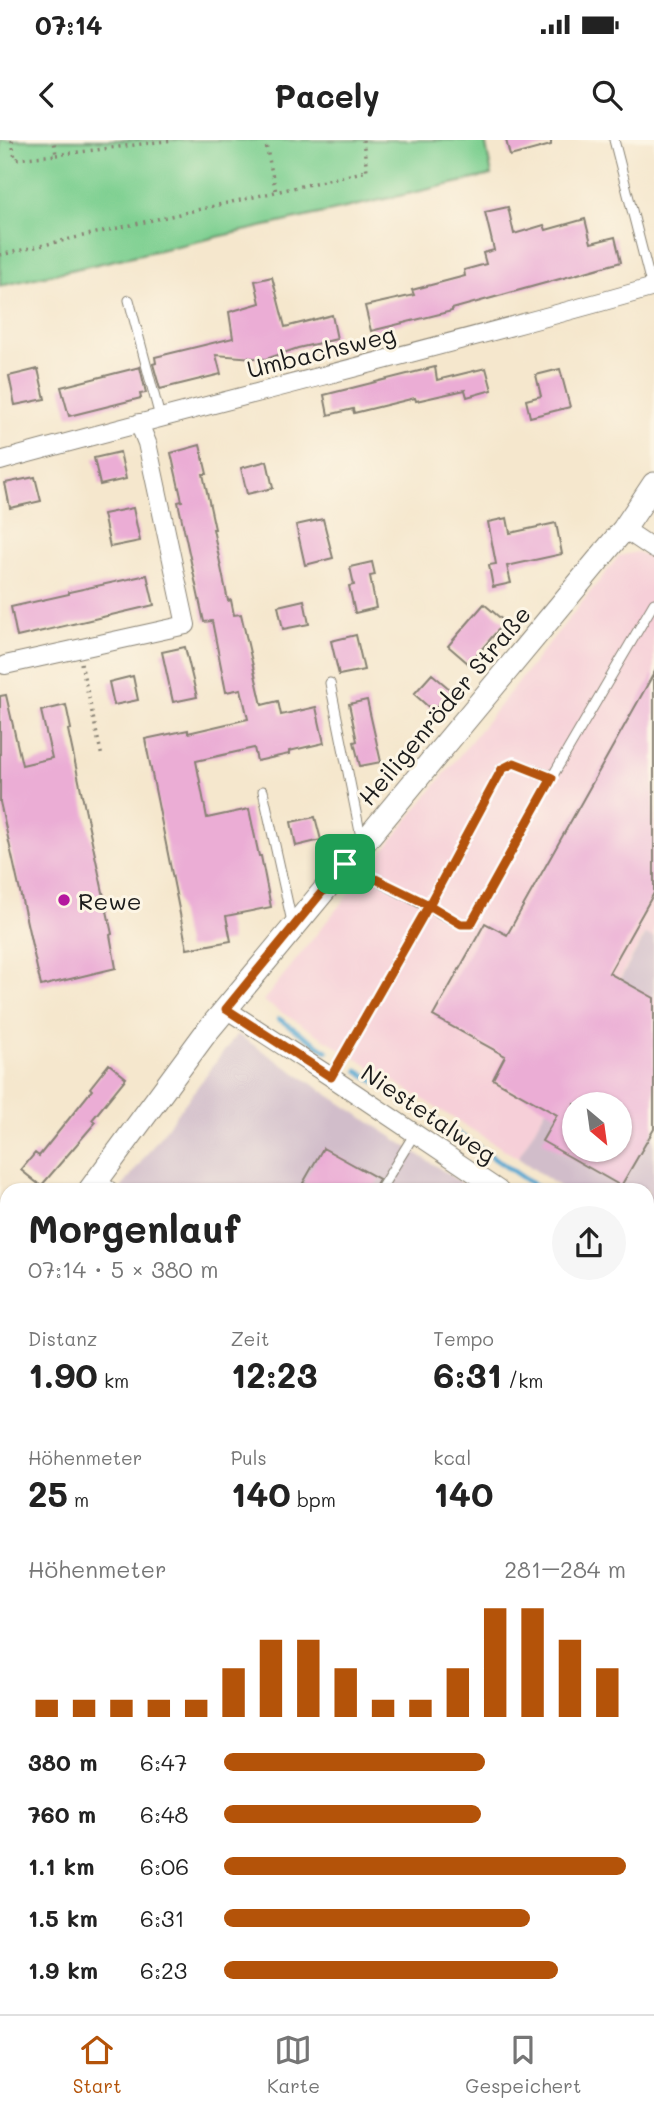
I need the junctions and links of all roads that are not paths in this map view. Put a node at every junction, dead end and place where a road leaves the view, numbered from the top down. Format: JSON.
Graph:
{"nodes":[{"id":1,"x":614,"y":140,"type":"edge"},
{"id":2,"x":653,"y":288,"type":"edge"},
{"id":3,"x":129,"y":300,"type":"dead end"},
{"id":4,"x":160,"y":417,"type":"junction"},
{"id":5,"x":139,"y":423,"type":"junction"},
{"id":6,"x":0,"y":461,"type":"edge"},
{"id":7,"x":654,"y":484,"type":"edge"},
{"id":8,"x":624,"y":529,"type":"junction"},
{"id":9,"x":654,"y":549,"type":"edge"},
{"id":10,"x":654,"y":603,"type":"edge"},
{"id":11,"x":5,"y":665,"type":"dead end"},
{"id":12,"x":330,"y":683,"type":"dead end"},
{"id":13,"x":552,"y":778,"type":"junction"},
{"id":14,"x":264,"y":791,"type":"dead end"},
{"id":15,"x":362,"y":844,"type":"junction"},
{"id":16,"x":345,"y":864,"type":"junction"},
{"id":17,"x":429,"y":905,"type":"junction"},
{"id":18,"x":293,"y":927,"type":"junction"},
{"id":19,"x":226,"y":1009,"type":"junction"},
{"id":20,"x":331,"y":1077,"type":"junction"},
{"id":21,"x":415,"y":1133,"type":"junction"},
{"id":22,"x":103,"y":1183,"type":"edge"},
{"id":23,"x":384,"y":1183,"type":"edge"},
{"id":24,"x":489,"y":1183,"type":"edge"}],
"edges":[{"from":1,"to":2,"type":"lane"},
{"from":2,"to":4,"type":"street","name":"Umbachsweg"},
{"from":3,"to":4,"type":"lane"},
{"from":4,"to":5,"type":"street","name":"Umbachsweg"},
{"from":5,"to":6,"type":"street","name":"Umbachsweg"},
{"from":5,"to":11,"type":"street"},
{"from":7,"to":8,"type":"street","name":"Heiligenröder Straße"},
{"from":8,"to":9,"type":"street"},
{"from":8,"to":15,"type":"street","name":"Heiligenröder Straße"},
{"from":10,"to":13,"type":"lane"},
{"from":12,"to":15,"type":"lane"},
{"from":13,"to":17,"type":"lane"},
{"from":13,"to":17,"type":"lane"},
{"from":14,"to":18,"type":"lane"},
{"from":15,"to":16,"type":"street","name":"Heiligenröder Straße"},
{"from":16,"to":17,"type":"lane"},
{"from":16,"to":18,"type":"street","name":"Heiligenröder Straße"},
{"from":17,"to":20,"type":"lane"},
{"from":18,"to":19,"type":"street","name":"Heiligenröder Straße"},
{"from":19,"to":20,"type":"street","name":"Niestetalweg"},
{"from":19,"to":22,"type":"street","name":"Heiligenröder Straße"},
{"from":20,"to":21,"type":"street","name":"Niestetalweg"},
{"from":21,"to":23,"type":"lane"},
{"from":21,"to":24,"type":"street","name":"Niestetalweg"}]}
